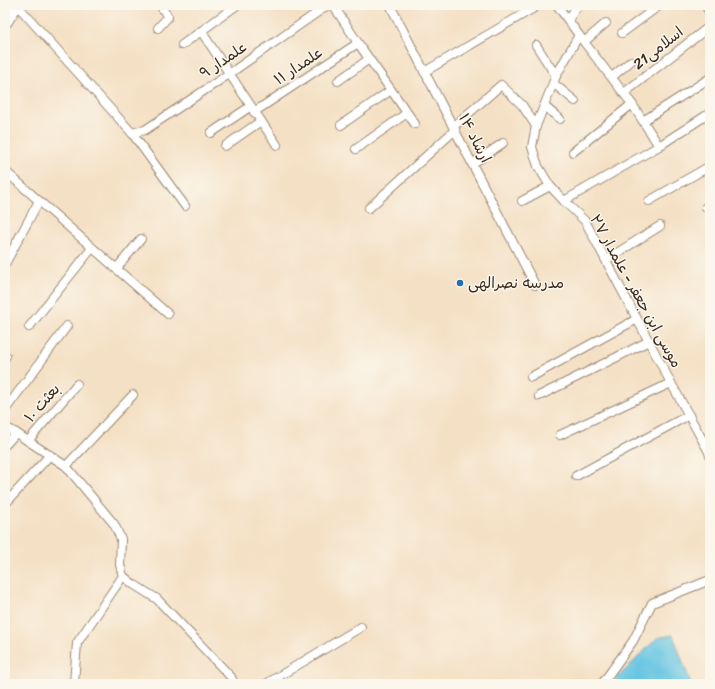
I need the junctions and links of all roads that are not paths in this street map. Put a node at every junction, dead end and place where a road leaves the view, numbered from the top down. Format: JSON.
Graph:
{"nodes":[{"id":1,"x":16,"y":5,"type":"edge"},
{"id":2,"x":237,"y":5,"type":"edge"},
{"id":3,"x":328,"y":5,"type":"edge"},
{"id":4,"x":333,"y":5,"type":"edge"},
{"id":5,"x":390,"y":5,"type":"edge"},
{"id":6,"x":539,"y":5,"type":"edge"},
{"id":7,"x":557,"y":5,"type":"edge"},
{"id":8,"x":578,"y":5,"type":"edge"},
{"id":9,"x":660,"y":5,"type":"edge"},
{"id":10,"x":705,"y":5,"type":"edge"},
{"id":11,"x":162,"y":6,"type":"edge"},
{"id":12,"x":710,"y":13,"type":"edge"},
{"id":13,"x":5,"y":20,"type":"edge"},
{"id":14,"x":568,"y":20,"type":"junction"},
{"id":15,"x":606,"y":23,"type":"dead end"},
{"id":16,"x":710,"y":26,"type":"edge"},
{"id":17,"x":158,"y":28,"type":"dead end"},
{"id":18,"x":201,"y":31,"type":"junction"},
{"id":19,"x":622,"y":34,"type":"dead end"},
{"id":20,"x":579,"y":35,"type":"junction"},
{"id":21,"x":584,"y":42,"type":"junction"},
{"id":22,"x":358,"y":43,"type":"junction"},
{"id":23,"x":182,"y":45,"type":"dead end"},
{"id":24,"x":536,"y":45,"type":"dead end"},
{"id":25,"x":369,"y":59,"type":"junction"},
{"id":26,"x":631,"y":61,"type":"dead end"},
{"id":27,"x":424,"y":72,"type":"junction"},
{"id":28,"x":229,"y":74,"type":"junction"},
{"id":29,"x":612,"y":78,"type":"junction"},
{"id":30,"x":710,"y":78,"type":"edge"},
{"id":31,"x":554,"y":79,"type":"junction"},
{"id":32,"x":338,"y":81,"type":"dead end"},
{"id":33,"x":391,"y":90,"type":"junction"},
{"id":34,"x":624,"y":93,"type":"junction"},
{"id":35,"x":575,"y":101,"type":"dead end"},
{"id":36,"x":632,"y":104,"type":"junction"},
{"id":37,"x":544,"y":106,"type":"junction"},
{"id":38,"x":253,"y":109,"type":"junction"},
{"id":39,"x":407,"y":113,"type":"junction"},
{"id":40,"x":710,"y":113,"type":"edge"},
{"id":41,"x":560,"y":119,"type":"dead end"},
{"id":42,"x":261,"y":121,"type":"junction"},
{"id":43,"x":643,"y":121,"type":"junction"},
{"id":44,"x":415,"y":124,"type":"dead end"},
{"id":45,"x":341,"y":126,"type":"dead end"},
{"id":46,"x":536,"y":126,"type":"junction"},
{"id":47,"x":454,"y":128,"type":"junction"},
{"id":48,"x":132,"y":133,"type":"junction"},
{"id":49,"x":211,"y":134,"type":"dead end"},
{"id":50,"x":503,"y":143,"type":"dead end"},
{"id":51,"x":277,"y":145,"type":"dead end"},
{"id":52,"x":225,"y":146,"type":"dead end"},
{"id":53,"x":659,"y":146,"type":"junction"},
{"id":54,"x":356,"y":149,"type":"dead end"},
{"id":55,"x":574,"y":152,"type":"dead end"},
{"id":56,"x":472,"y":164,"type":"junction"},
{"id":57,"x":710,"y":166,"type":"edge"},
{"id":58,"x":5,"y":171,"type":"edge"},
{"id":59,"x":550,"y":186,"type":"junction"},
{"id":60,"x":39,"y":201,"type":"junction"},
{"id":61,"x":522,"y":201,"type":"dead end"},
{"id":62,"x":564,"y":201,"type":"junction"},
{"id":63,"x":649,"y":201,"type":"dead end"},
{"id":64,"x":185,"y":206,"type":"dead end"},
{"id":65,"x":369,"y":208,"type":"dead end"},
{"id":66,"x":660,"y":226,"type":"dead end"},
{"id":67,"x":141,"y":239,"type":"dead end"},
{"id":68,"x":92,"y":248,"type":"junction"},
{"id":69,"x":606,"y":260,"type":"junction"},
{"id":70,"x":5,"y":264,"type":"edge"},
{"id":71,"x":116,"y":269,"type":"junction"},
{"id":72,"x":535,"y":285,"type":"dead end"},
{"id":73,"x":168,"y":314,"type":"dead end"},
{"id":74,"x":637,"y":318,"type":"junction"},
{"id":75,"x":67,"y":326,"type":"dead end"},
{"id":76,"x":29,"y":327,"type":"dead end"},
{"id":77,"x":649,"y":341,"type":"junction"},
{"id":78,"x":531,"y":377,"type":"dead end"},
{"id":79,"x":671,"y":383,"type":"junction"},
{"id":80,"x":77,"y":384,"type":"dead end"},
{"id":81,"x":133,"y":395,"type":"dead end"},
{"id":82,"x":539,"y":396,"type":"dead end"},
{"id":83,"x":5,"y":410,"type":"edge"},
{"id":84,"x":689,"y":415,"type":"junction"},
{"id":85,"x":5,"y":427,"type":"edge"},
{"id":86,"x":16,"y":432,"type":"junction"},
{"id":87,"x":560,"y":435,"type":"dead end"},
{"id":88,"x":28,"y":441,"type":"junction"},
{"id":89,"x":5,"y":446,"type":"edge"},
{"id":90,"x":50,"y":455,"type":"junction"},
{"id":91,"x":710,"y":456,"type":"edge"},
{"id":92,"x":66,"y":466,"type":"junction"},
{"id":93,"x":576,"y":476,"type":"dead end"},
{"id":94,"x":5,"y":504,"type":"edge"},
{"id":95,"x":123,"y":576,"type":"junction"},
{"id":96,"x":710,"y":580,"type":"edge"},
{"id":97,"x":361,"y":627,"type":"dead end"},
{"id":98,"x":74,"y":684,"type":"edge"},
{"id":99,"x":234,"y":684,"type":"edge"},
{"id":100,"x":266,"y":684,"type":"edge"},
{"id":101,"x":602,"y":684,"type":"edge"}],
"edges":[{"from":1,"to":13,"type":"highway"},
{"from":1,"to":48,"type":"street"},
{"from":2,"to":18,"type":"street"},
{"from":3,"to":28,"type":"street","name":"علمدار ۹"},
{"from":4,"to":22,"type":"street"},
{"from":5,"to":27,"type":"street","name":"ارشاد ۱۴"},
{"from":6,"to":27,"type":"street"},
{"from":7,"to":14,"type":"street"},
{"from":8,"to":14,"type":"street"},
{"from":9,"to":19,"type":"street"},
{"from":10,"to":12,"type":"street"},
{"from":11,"to":17,"type":"street"},
{"from":14,"to":20,"type":"street"},
{"from":15,"to":21,"type":"street"},
{"from":16,"to":34,"type":"street","name":"اسلامی21"},
{"from":18,"to":23,"type":"street"},
{"from":18,"to":28,"type":"street"},
{"from":20,"to":21,"type":"street"},
{"from":20,"to":31,"type":"street","name":"موسی ابن جعفر - علمدار ۲۷"},
{"from":21,"to":29,"type":"street"},
{"from":22,"to":25,"type":"street"},
{"from":22,"to":38,"type":"street","name":"علمدار ۱۱"},
{"from":24,"to":31,"type":"street"},
{"from":25,"to":32,"type":"street"},
{"from":25,"to":33,"type":"street"},
{"from":26,"to":29,"type":"street"},
{"from":27,"to":47,"type":"street","name":"ارشاد ۱۴"},
{"from":28,"to":38,"type":"street"},
{"from":28,"to":48,"type":"street","name":"علمدار ۹"},
{"from":29,"to":34,"type":"street"},
{"from":30,"to":43,"type":"street"},
{"from":31,"to":35,"type":"street"},
{"from":31,"to":37,"type":"street","name":"موسی ابن جعفر - علمدار ۲۷"},
{"from":33,"to":39,"type":"street"},
{"from":33,"to":45,"type":"street"},
{"from":34,"to":36,"type":"street"},
{"from":36,"to":43,"type":"street"},
{"from":36,"to":55,"type":"street"},
{"from":37,"to":41,"type":"street"},
{"from":37,"to":46,"type":"street","name":"موسی ابن جعفر - علمدار ۲۷"},
{"from":38,"to":42,"type":"street"},
{"from":38,"to":49,"type":"street","name":"علمدار ۱۱"},
{"from":39,"to":44,"type":"street"},
{"from":39,"to":54,"type":"street"},
{"from":40,"to":53,"type":"street"},
{"from":42,"to":51,"type":"street"},
{"from":42,"to":52,"type":"street"},
{"from":43,"to":53,"type":"street"},
{"from":46,"to":47,"type":"street"},
{"from":46,"to":59,"type":"street","name":"موسی ابن جعفر - علمدار ۲۷"},
{"from":47,"to":56,"type":"street","name":"ارشاد ۱۴"},
{"from":47,"to":65,"type":"street"},
{"from":48,"to":64,"type":"street"},
{"from":50,"to":56,"type":"street"},
{"from":53,"to":62,"type":"street"},
{"from":56,"to":72,"type":"street","name":"ارشاد ۱۴"},
{"from":57,"to":63,"type":"street"},
{"from":58,"to":60,"type":"street"},
{"from":59,"to":61,"type":"street"},
{"from":59,"to":62,"type":"street","name":"موسی ابن جعفر - علمدار ۲۷"},
{"from":60,"to":68,"type":"street"},
{"from":60,"to":70,"type":"street"},
{"from":62,"to":69,"type":"street","name":"موسی ابن جعفر - علمدار ۲۷"},
{"from":66,"to":69,"type":"street"},
{"from":67,"to":71,"type":"street"},
{"from":68,"to":71,"type":"street"},
{"from":68,"to":76,"type":"street"},
{"from":69,"to":74,"type":"street","name":"موسی ابن جعفر - علمدار ۲۷"},
{"from":71,"to":73,"type":"street"},
{"from":74,"to":77,"type":"street","name":"موسی ابن جعفر - علمدار ۲۷"},
{"from":74,"to":78,"type":"street"},
{"from":75,"to":83,"type":"street"},
{"from":77,"to":79,"type":"street","name":"موسی ابن جعفر - علمدار ۲۷"},
{"from":77,"to":82,"type":"street"},
{"from":79,"to":84,"type":"street","name":"موسی ابن جعفر - علمدار ۲۷"},
{"from":79,"to":87,"type":"street"},
{"from":80,"to":88,"type":"street","name":"بعثت ۱۰"},
{"from":81,"to":92,"type":"street"},
{"from":84,"to":91,"type":"street","name":"موسی ابن جعفر - علمدار ۲۷"},
{"from":84,"to":93,"type":"street"},
{"from":85,"to":86,"type":"street"},
{"from":86,"to":88,"type":"street"},
{"from":86,"to":89,"type":"street"},
{"from":88,"to":90,"type":"street"},
{"from":90,"to":92,"type":"street"},
{"from":90,"to":94,"type":"street"},
{"from":92,"to":95,"type":"street"},
{"from":95,"to":98,"type":"street"},
{"from":95,"to":99,"type":"street"},
{"from":96,"to":101,"type":"street"},
{"from":97,"to":100,"type":"street"}]}
